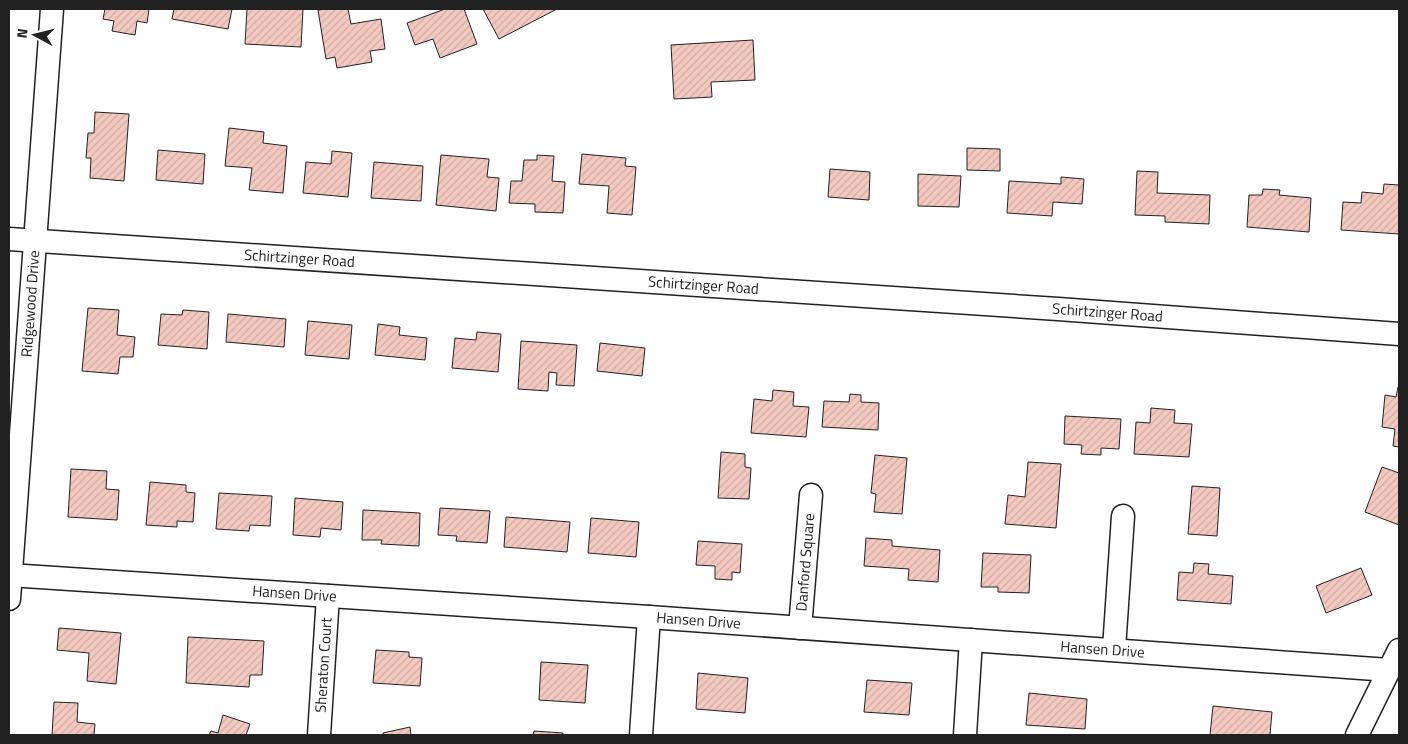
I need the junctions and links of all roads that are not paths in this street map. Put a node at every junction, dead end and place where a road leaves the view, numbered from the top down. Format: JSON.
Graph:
{"nodes":[{"id":1,"x":52,"y":9,"type":"edge"},
{"id":2,"x":9,"y":239,"type":"edge"},
{"id":3,"x":36,"y":241,"type":"junction"},
{"id":4,"x":1399,"y":334,"type":"edge"},
{"id":5,"x":811,"y":495,"type":"dead end"},
{"id":6,"x":1123,"y":516,"type":"dead end"},
{"id":7,"x":10,"y":575,"type":"edge"},
{"id":8,"x":328,"y":596,"type":"junction"},
{"id":9,"x":9,"y":599,"type":"edge"},
{"id":10,"x":649,"y":617,"type":"junction"},
{"id":11,"x":800,"y":628,"type":"junction"},
{"id":12,"x":971,"y":640,"type":"junction"},
{"id":13,"x":1114,"y":649,"type":"junction"},
{"id":14,"x":1399,"y":650,"type":"edge"},
{"id":15,"x":1390,"y":670,"type":"junction"},
{"id":16,"x":319,"y":735,"type":"edge"},
{"id":17,"x":642,"y":735,"type":"edge"},
{"id":18,"x":965,"y":735,"type":"edge"},
{"id":19,"x":1358,"y":735,"type":"edge"}],
"edges":[{"from":1,"to":3,"type":"street","name":"Ridgewood Drive"},
{"from":2,"to":3,"type":"street","name":"Schirtzinger Road"},
{"from":3,"to":4,"type":"street","name":"Schirtzinger Road"},
{"from":3,"to":7,"type":"street","name":"Ridgewood Drive"},
{"from":5,"to":11,"type":"street","name":"Danford Square"},
{"from":6,"to":13,"type":"street"},
{"from":7,"to":8,"type":"street","name":"Hansen Drive"},
{"from":7,"to":9,"type":"street","name":"Ridgewood Drive"},
{"from":8,"to":10,"type":"street","name":"Hansen Drive"},
{"from":8,"to":16,"type":"street","name":"Sheraton Court"},
{"from":10,"to":11,"type":"street","name":"Hansen Drive"},
{"from":10,"to":17,"type":"street"},
{"from":11,"to":12,"type":"street","name":"Hansen Drive"},
{"from":12,"to":13,"type":"street","name":"Hansen Drive"},
{"from":12,"to":18,"type":"street"},
{"from":13,"to":15,"type":"street","name":"Hansen Drive"},
{"from":14,"to":15,"type":"street"},
{"from":15,"to":19,"type":"street"}]}
